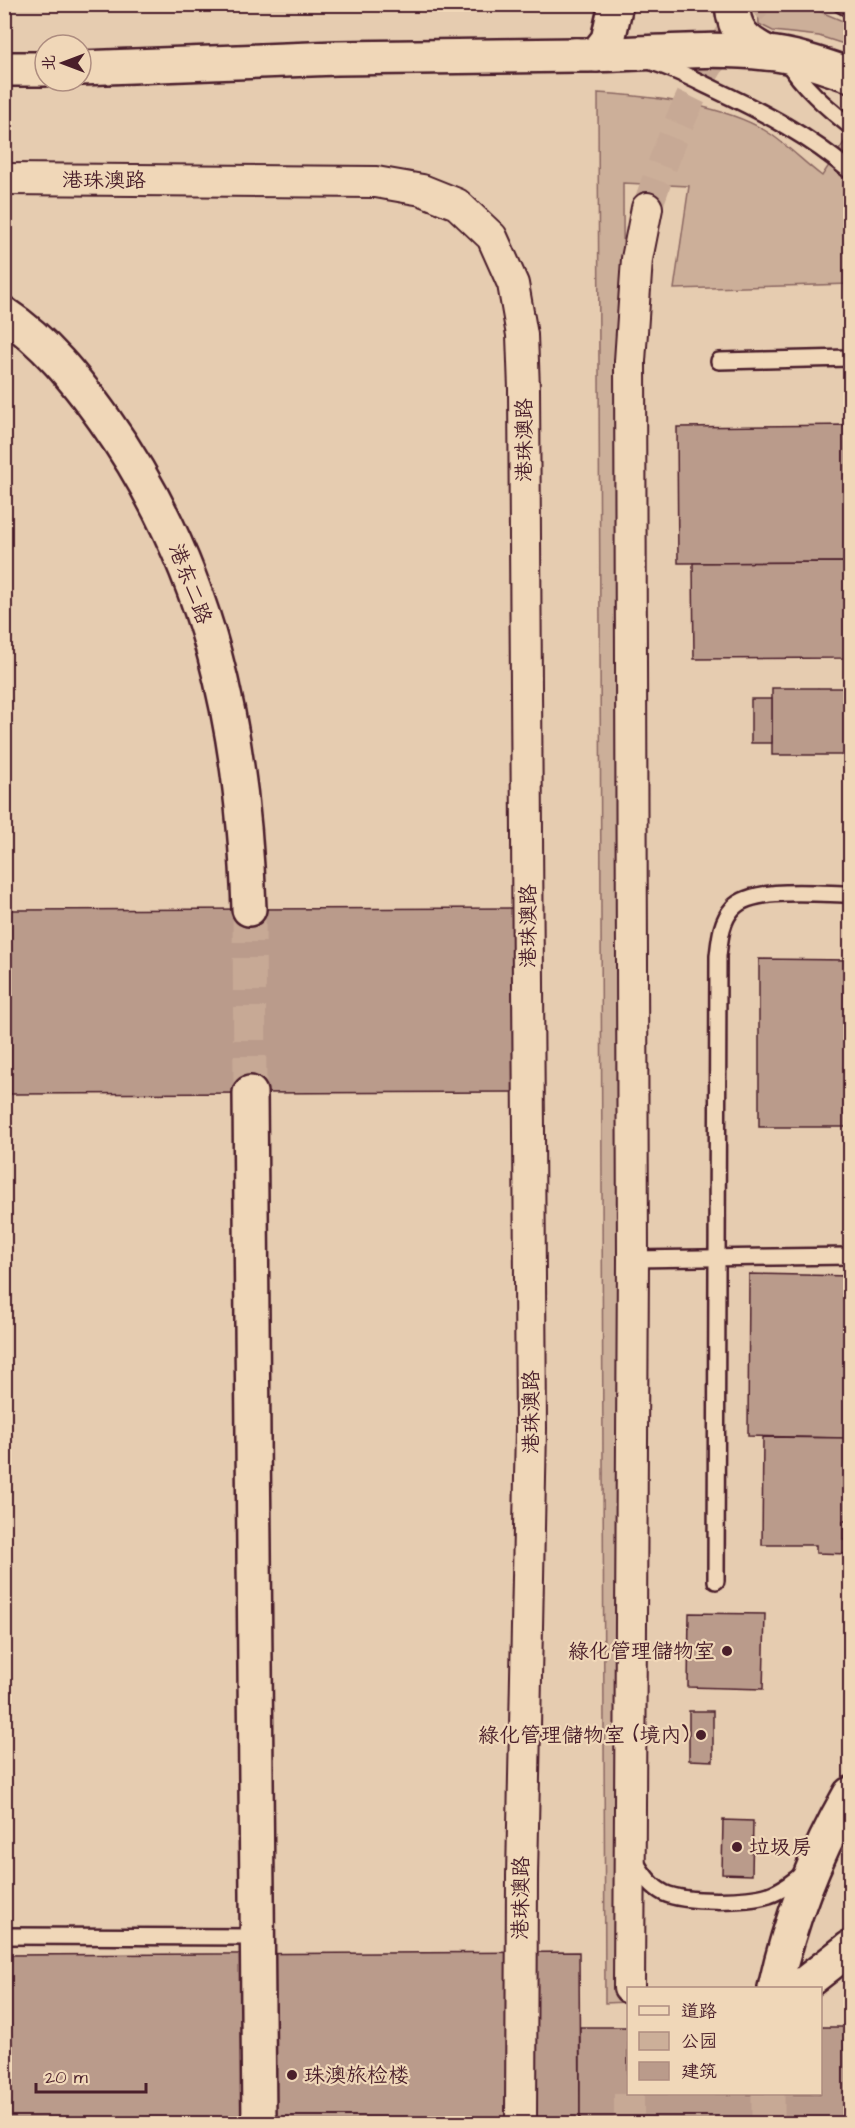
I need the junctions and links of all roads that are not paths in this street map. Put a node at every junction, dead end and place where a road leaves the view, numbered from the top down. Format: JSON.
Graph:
{"nodes":[{"id":1,"x":616,"y":4,"type":"edge"},
{"id":2,"x":732,"y":4,"type":"edge"},
{"id":3,"x":841,"y":4,"type":"edge"},
{"id":4,"x":850,"y":9,"type":"edge"},
{"id":5,"x":598,"y":55,"type":"junction"},
{"id":6,"x":776,"y":55,"type":"junction"},
{"id":7,"x":93,"y":68,"type":"edge"},
{"id":8,"x":4,"y":69,"type":"edge"},
{"id":9,"x":33,"y":69,"type":"edge"},
{"id":10,"x":850,"y":75,"type":"edge"},
{"id":11,"x":850,"y":126,"type":"edge"},
{"id":12,"x":850,"y":171,"type":"edge"},
{"id":13,"x":4,"y":180,"type":"edge"},
{"id":14,"x":647,"y":208,"type":"tunnel mouth"},
{"id":15,"x":4,"y":314,"type":"edge"},
{"id":16,"x":850,"y":358,"type":"edge"},
{"id":17,"x":719,"y":361,"type":"dead end"},
{"id":18,"x":850,"y":894,"type":"edge"},
{"id":19,"x":249,"y":909,"type":"tunnel mouth"},
{"id":20,"x":250,"y":1093,"type":"tunnel mouth"},
{"id":21,"x":850,"y":1256,"type":"edge"},
{"id":22,"x":716,"y":1257,"type":"junction"},
{"id":23,"x":633,"y":1258,"type":"junction"},
{"id":24,"x":716,"y":1581,"type":"dead end"},
{"id":25,"x":846,"y":1803,"type":"edge"},
{"id":26,"x":835,"y":1849,"type":"edge"},
{"id":27,"x":630,"y":1851,"type":"junction"},
{"id":28,"x":4,"y":1936,"type":"edge"},
{"id":29,"x":258,"y":1937,"type":"junction"},
{"id":30,"x":850,"y":1948,"type":"edge"},
{"id":31,"x":629,"y":1987,"type":"edge"},
{"id":32,"x":775,"y":1987,"type":"edge"},
{"id":33,"x":801,"y":1987,"type":"edge"},
{"id":34,"x":259,"y":2124,"type":"edge"},
{"id":35,"x":521,"y":2124,"type":"edge"}],
"edges":[{"from":1,"to":5,"type":"main road"},
{"from":2,"to":6,"type":"main road"},
{"from":3,"to":4,"type":"lane"},
{"from":5,"to":6,"type":"main road"},
{"from":5,"to":7,"type":"main road"},
{"from":5,"to":12,"type":"lane"},
{"from":6,"to":10,"type":"main road"},
{"from":6,"to":11,"type":"lane"},
{"from":8,"to":9,"type":"main road"},
{"from":13,"to":35,"type":"street","name":"港珠澳路"},
{"from":14,"to":23,"type":"street"},
{"from":15,"to":19,"type":"main road","name":"港东二路"},
{"from":16,"to":17,"type":"lane"},
{"from":18,"to":22,"type":"lane"},
{"from":20,"to":29,"type":"main road"},
{"from":21,"to":22,"type":"lane"},
{"from":22,"to":23,"type":"lane"},
{"from":22,"to":24,"type":"lane"},
{"from":23,"to":27,"type":"street"},
{"from":25,"to":26,"type":"main road"},
{"from":26,"to":27,"type":"lane"},
{"from":26,"to":32,"type":"main road"},
{"from":27,"to":31,"type":"street"},
{"from":28,"to":29,"type":"lane"},
{"from":29,"to":34,"type":"main road"},
{"from":30,"to":33,"type":"main road"}]}
